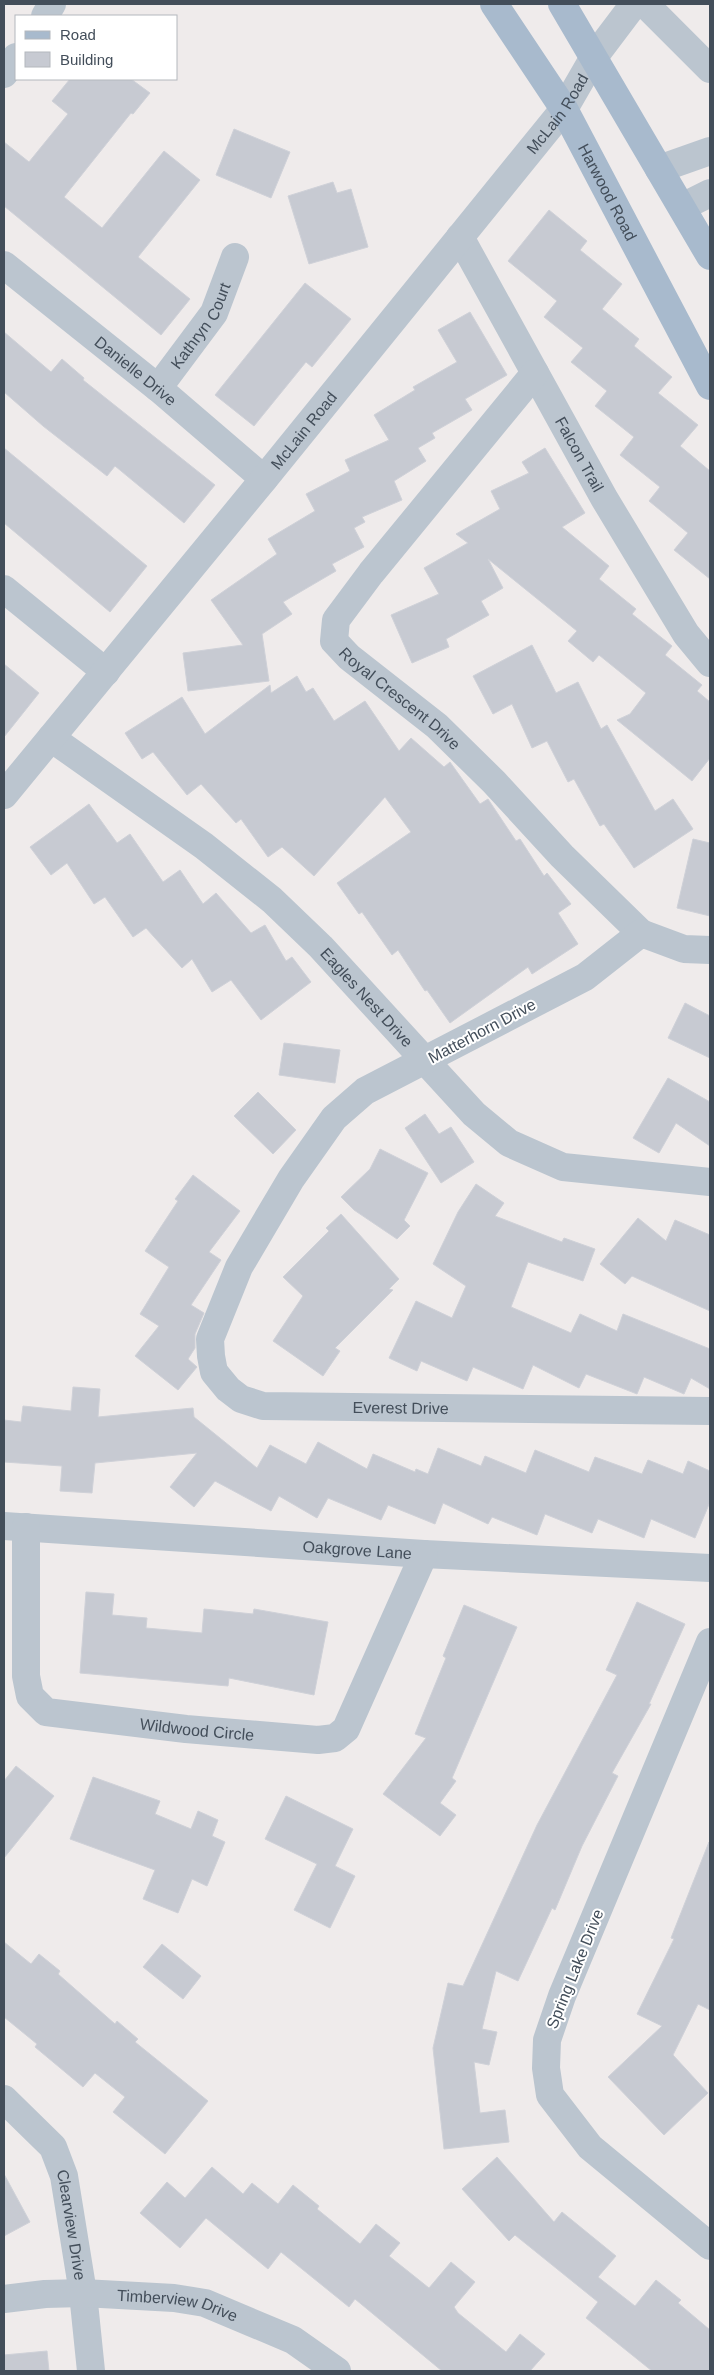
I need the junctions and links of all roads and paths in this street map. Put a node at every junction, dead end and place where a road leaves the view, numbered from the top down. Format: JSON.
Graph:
{"nodes":[{"id":1,"x":52,"y":4,"type":"edge"},
{"id":2,"x":494,"y":4,"type":"edge"},
{"id":3,"x":562,"y":4,"type":"edge"},
{"id":4,"x":634,"y":4,"type":"edge"},
{"id":5,"x":644,"y":4,"type":"edge"},
{"id":6,"x":46,"y":15,"type":"edge"},
{"id":7,"x":594,"y":57,"type":"junction"},
{"id":8,"x":15,"y":58,"type":"edge"},
{"id":9,"x":710,"y":69,"type":"edge"},
{"id":10,"x":4,"y":74,"type":"edge"},
{"id":11,"x":564,"y":109,"type":"junction"},
{"id":12,"x":710,"y":151,"type":"edge"},
{"id":13,"x":660,"y":169,"type":"junction"},
{"id":14,"x":710,"y":193,"type":"edge"},
{"id":15,"x":682,"y":207,"type":"junction"},
{"id":16,"x":460,"y":237,"type":"junction"},
{"id":17,"x":710,"y":256,"type":"edge"},
{"id":18,"x":235,"y":257,"type":"dead end"},
{"id":19,"x":4,"y":266,"type":"edge"},
{"id":20,"x":534,"y":372,"type":"junction"},
{"id":21,"x":710,"y":386,"type":"edge"},
{"id":22,"x":158,"y":388,"type":"junction"},
{"id":23,"x":264,"y":480,"type":"junction"},
{"id":24,"x":4,"y":589,"type":"edge"},
{"id":25,"x":710,"y":663,"type":"edge"},
{"id":26,"x":106,"y":672,"type":"junction"},
{"id":27,"x":51,"y":738,"type":"junction"},
{"id":28,"x":4,"y":795,"type":"edge"},
{"id":29,"x":641,"y":932,"type":"junction"},
{"id":30,"x":710,"y":950,"type":"edge"},
{"id":31,"x":424,"y":1062,"type":"junction"},
{"id":32,"x":710,"y":1182,"type":"edge"},
{"id":33,"x":239,"y":1267,"type":"joint"},
{"id":34,"x":710,"y":1411,"type":"edge"},
{"id":35,"x":15,"y":1527,"type":"edge"},
{"id":36,"x":424,"y":1554,"type":"junction"},
{"id":37,"x":710,"y":1568,"type":"edge"},
{"id":38,"x":710,"y":1642,"type":"edge"},
{"id":39,"x":4,"y":2100,"type":"edge"},
{"id":40,"x":710,"y":2246,"type":"edge"},
{"id":41,"x":83,"y":2292,"type":"junction"},
{"id":42,"x":4,"y":2299,"type":"edge"},
{"id":43,"x":91,"y":2371,"type":"edge"},
{"id":44,"x":337,"y":2371,"type":"edge"}],
"edges":[{"from":1,"to":6,"type":"street"},
{"from":2,"to":11,"type":"main road","name":"Harwood Road"},
{"from":3,"to":7,"type":"main road"},
{"from":4,"to":7,"type":"street","name":"McLain Road"},
{"from":5,"to":9,"type":"street"},
{"from":7,"to":11,"type":"street","name":"McLain Road"},
{"from":7,"to":13,"type":"main road"},
{"from":8,"to":10,"type":"street"},
{"from":11,"to":16,"type":"street","name":"McLain Road"},
{"from":11,"to":21,"type":"main road","name":"Harwood Road"},
{"from":12,"to":13,"type":"street"},
{"from":13,"to":15,"type":"main road"},
{"from":14,"to":15,"type":"street"},
{"from":15,"to":17,"type":"main road"},
{"from":16,"to":20,"type":"street","name":"Falcon Trail"},
{"from":16,"to":23,"type":"street","name":"McLain Road"},
{"from":18,"to":22,"type":"street","name":"Kathryn Court"},
{"from":19,"to":22,"type":"street","name":"Danielle Drive"},
{"from":20,"to":25,"type":"street","name":"Falcon Trail"},
{"from":20,"to":29,"type":"street","name":"Royal Crescent Drive"},
{"from":22,"to":23,"type":"street","name":"Danielle Drive"},
{"from":23,"to":26,"type":"street","name":"McLain Road"},
{"from":24,"to":26,"type":"street"},
{"from":26,"to":27,"type":"street","name":"McLain Road"},
{"from":27,"to":28,"type":"street","name":"McLain Road"},
{"from":27,"to":31,"type":"street","name":"Eagles Nest Drive"},
{"from":29,"to":30,"type":"street"},
{"from":29,"to":31,"type":"street","name":"Matterhorn Drive"},
{"from":31,"to":32,"type":"street","name":"Eagles Nest Drive"},
{"from":31,"to":33,"type":"street","name":"Matterhorn Drive"},
{"from":33,"to":34,"type":"street","name":"Everest Drive"},
{"from":35,"to":36,"type":"street","name":"Oakgrove Lane"},
{"from":35,"to":36,"type":"street","name":"Wildwood Circle"},
{"from":36,"to":37,"type":"street","name":"Oakgrove Lane"},
{"from":38,"to":40,"type":"street","name":"Spring Lake Drive"},
{"from":39,"to":41,"type":"street","name":"Clearview Drive"},
{"from":41,"to":42,"type":"street","name":"Timberview Drive"},
{"from":41,"to":43,"type":"street","name":"Clearview Drive"},
{"from":41,"to":44,"type":"street","name":"Timberview Drive"}]}
